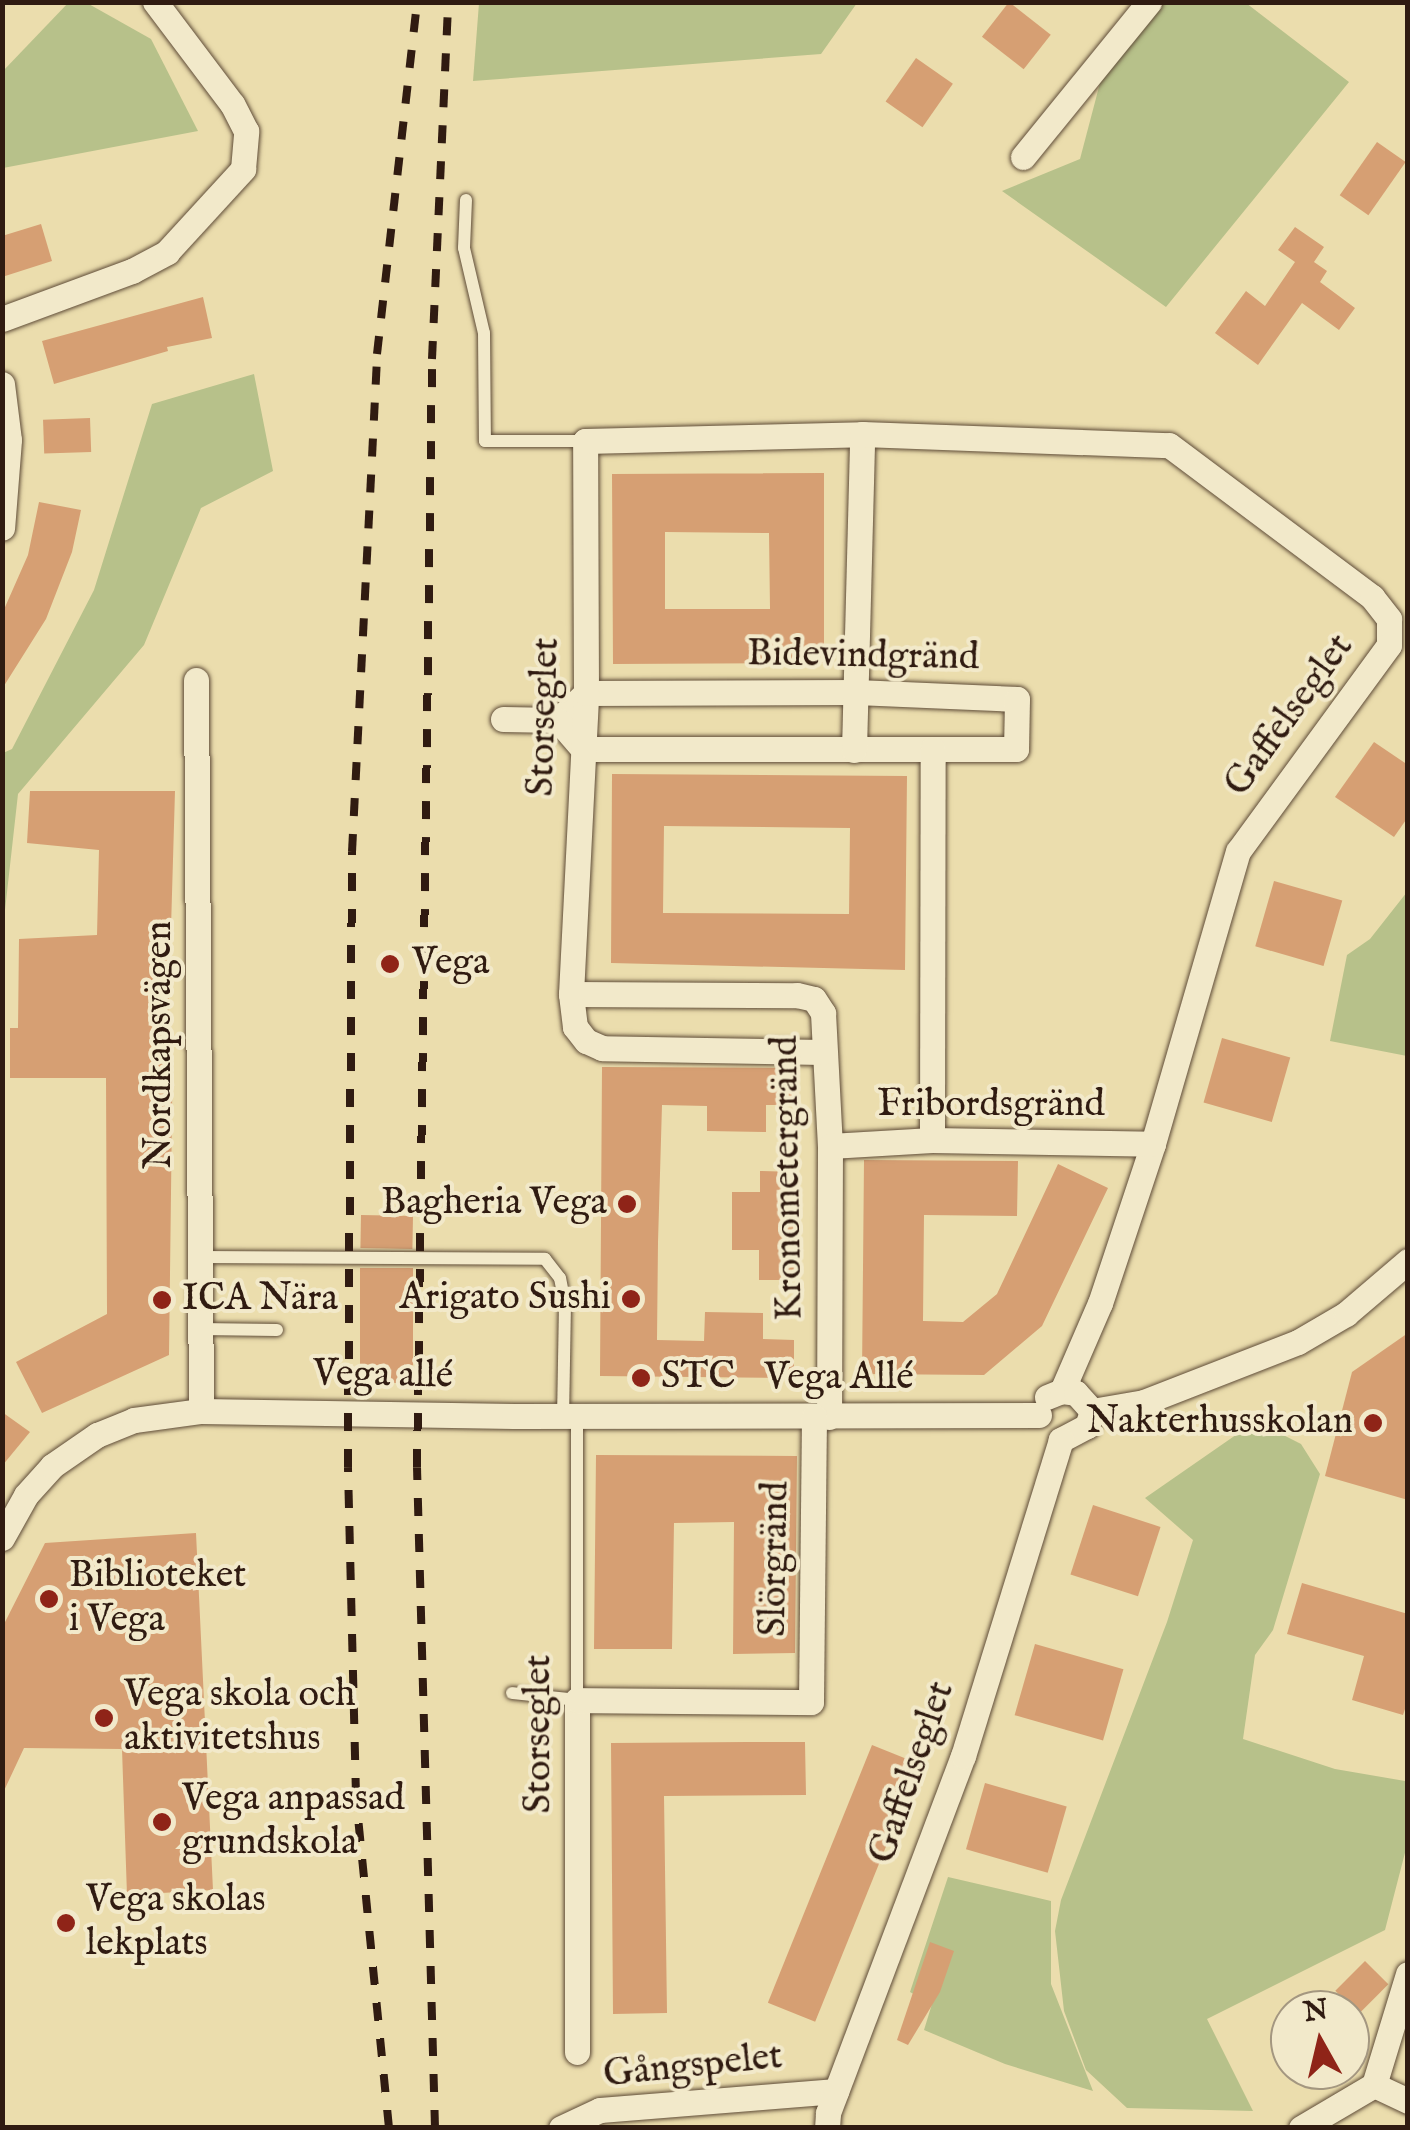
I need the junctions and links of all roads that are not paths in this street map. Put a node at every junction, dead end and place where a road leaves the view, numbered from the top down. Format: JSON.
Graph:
{"nodes":[{"id":1,"x":155,"y":2,"type":"edge"},
{"id":2,"x":1149,"y":2,"type":"edge"},
{"id":3,"x":1023,"y":157,"type":"dead end"},
{"id":4,"x":466,"y":200,"type":"dead end"},
{"id":5,"x":2,"y":319,"type":"edge"},
{"id":6,"x":2,"y":384,"type":"edge"},
{"id":7,"x":862,"y":434,"type":"junction"},
{"id":8,"x":585,"y":441,"type":"junction"},
{"id":9,"x":2,"y":528,"type":"edge"},
{"id":10,"x":196,"y":680,"type":"dead end"},
{"id":11,"x":856,"y":692,"type":"junction"},
{"id":12,"x":586,"y":693,"type":"junction"},
{"id":13,"x":503,"y":719,"type":"dead end"},
{"id":14,"x":558,"y":720,"type":"junction"},
{"id":15,"x":582,"y":749,"type":"junction"},
{"id":16,"x":933,"y":749,"type":"junction"},
{"id":17,"x":854,"y":750,"type":"junction"},
{"id":18,"x":571,"y":994,"type":"junction"},
{"id":19,"x":823,"y":1052,"type":"junction"},
{"id":20,"x":932,"y":1140,"type":"junction"},
{"id":21,"x":1153,"y":1144,"type":"junction"},
{"id":22,"x":830,"y":1146,"type":"junction"},
{"id":23,"x":197,"y":1257,"type":"junction"},
{"id":24,"x":1408,"y":1261,"type":"edge"},
{"id":25,"x":199,"y":1330,"type":"junction"},
{"id":26,"x":276,"y":1330,"type":"dead end"},
{"id":27,"x":1062,"y":1390,"type":"junction"},
{"id":28,"x":201,"y":1411,"type":"junction"},
{"id":29,"x":1092,"y":1411,"type":"junction"},
{"id":30,"x":1038,"y":1415,"type":"junction"},
{"id":31,"x":570,"y":1416,"type":"junction"},
{"id":32,"x":822,"y":1417,"type":"junction"},
{"id":33,"x":1061,"y":1440,"type":"junction"},
{"id":34,"x":2,"y":1538,"type":"edge"},
{"id":35,"x":512,"y":1693,"type":"dead end"},
{"id":36,"x":578,"y":1700,"type":"junction"},
{"id":37,"x":1408,"y":1974,"type":"edge"},
{"id":38,"x":577,"y":2052,"type":"dead end"},
{"id":39,"x":1374,"y":2084,"type":"junction"},
{"id":40,"x":836,"y":2091,"type":"junction"},
{"id":41,"x":1408,"y":2102,"type":"edge"},
{"id":42,"x":561,"y":2128,"type":"edge"},
{"id":43,"x":827,"y":2128,"type":"edge"},
{"id":44,"x":1302,"y":2128,"type":"edge"}],
"edges":[{"from":1,"to":5,"type":"street"},
{"from":2,"to":3,"type":"street"},
{"from":4,"to":8,"type":"lane"},
{"from":6,"to":9,"type":"street"},
{"from":7,"to":8,"type":"street","name":"Gaffelseglet"},
{"from":7,"to":11,"type":"street"},
{"from":7,"to":21,"type":"street","name":"Gaffelseglet"},
{"from":8,"to":12,"type":"street","name":"Storseglet"},
{"from":10,"to":23,"type":"street","name":"Nordkapsvägen"},
{"from":11,"to":12,"type":"street","name":"Bidevindgränd"},
{"from":11,"to":16,"type":"street","name":"Bidevindgränd"},
{"from":11,"to":17,"type":"street"},
{"from":12,"to":14,"type":"street"},
{"from":12,"to":15,"type":"street","name":"Storseglet"},
{"from":13,"to":14,"type":"street"},
{"from":14,"to":15,"type":"street"},
{"from":15,"to":17,"type":"street","name":"Bidevindgränd"},
{"from":15,"to":18,"type":"street","name":"Storseglet"},
{"from":16,"to":17,"type":"street","name":"Bidevindgränd"},
{"from":16,"to":20,"type":"street"},
{"from":18,"to":19,"type":"street"},
{"from":18,"to":19,"type":"street","name":"Kronometergränd"},
{"from":19,"to":22,"type":"street","name":"Kronometergränd"},
{"from":20,"to":21,"type":"street","name":"Fribordsgränd"},
{"from":20,"to":22,"type":"street","name":"Fribordsgränd"},
{"from":21,"to":27,"type":"street","name":"Gaffelseglet"},
{"from":22,"to":32,"type":"street","name":"Kronometergränd"},
{"from":23,"to":25,"type":"street","name":"Nordkapsvägen"},
{"from":23,"to":31,"type":"lane","name":"Storseglet"},
{"from":24,"to":29,"type":"street"},
{"from":25,"to":26,"type":"lane"},
{"from":25,"to":28,"type":"street","name":"Nordkapsvägen"},
{"from":27,"to":29,"type":"street"},
{"from":27,"to":30,"type":"street"},
{"from":28,"to":31,"type":"street","name":"Vega allé"},
{"from":28,"to":34,"type":"street"},
{"from":29,"to":33,"type":"street"},
{"from":30,"to":32,"type":"street","name":"Vega Allé"},
{"from":30,"to":33,"type":"street"},
{"from":31,"to":32,"type":"street","name":"Vega Allé"},
{"from":31,"to":36,"type":"lane","name":"Storseglet"},
{"from":32,"to":36,"type":"street","name":"Slörgränd"},
{"from":33,"to":40,"type":"street","name":"Gaffelseglet"},
{"from":35,"to":36,"type":"lane"},
{"from":36,"to":38,"type":"street","name":"Storseglet"},
{"from":37,"to":39,"type":"street"},
{"from":39,"to":41,"type":"street"},
{"from":39,"to":44,"type":"street"},
{"from":40,"to":42,"type":"street","name":"Gångspelet"},
{"from":40,"to":43,"type":"street","name":"Gaffelseglet"}]}
